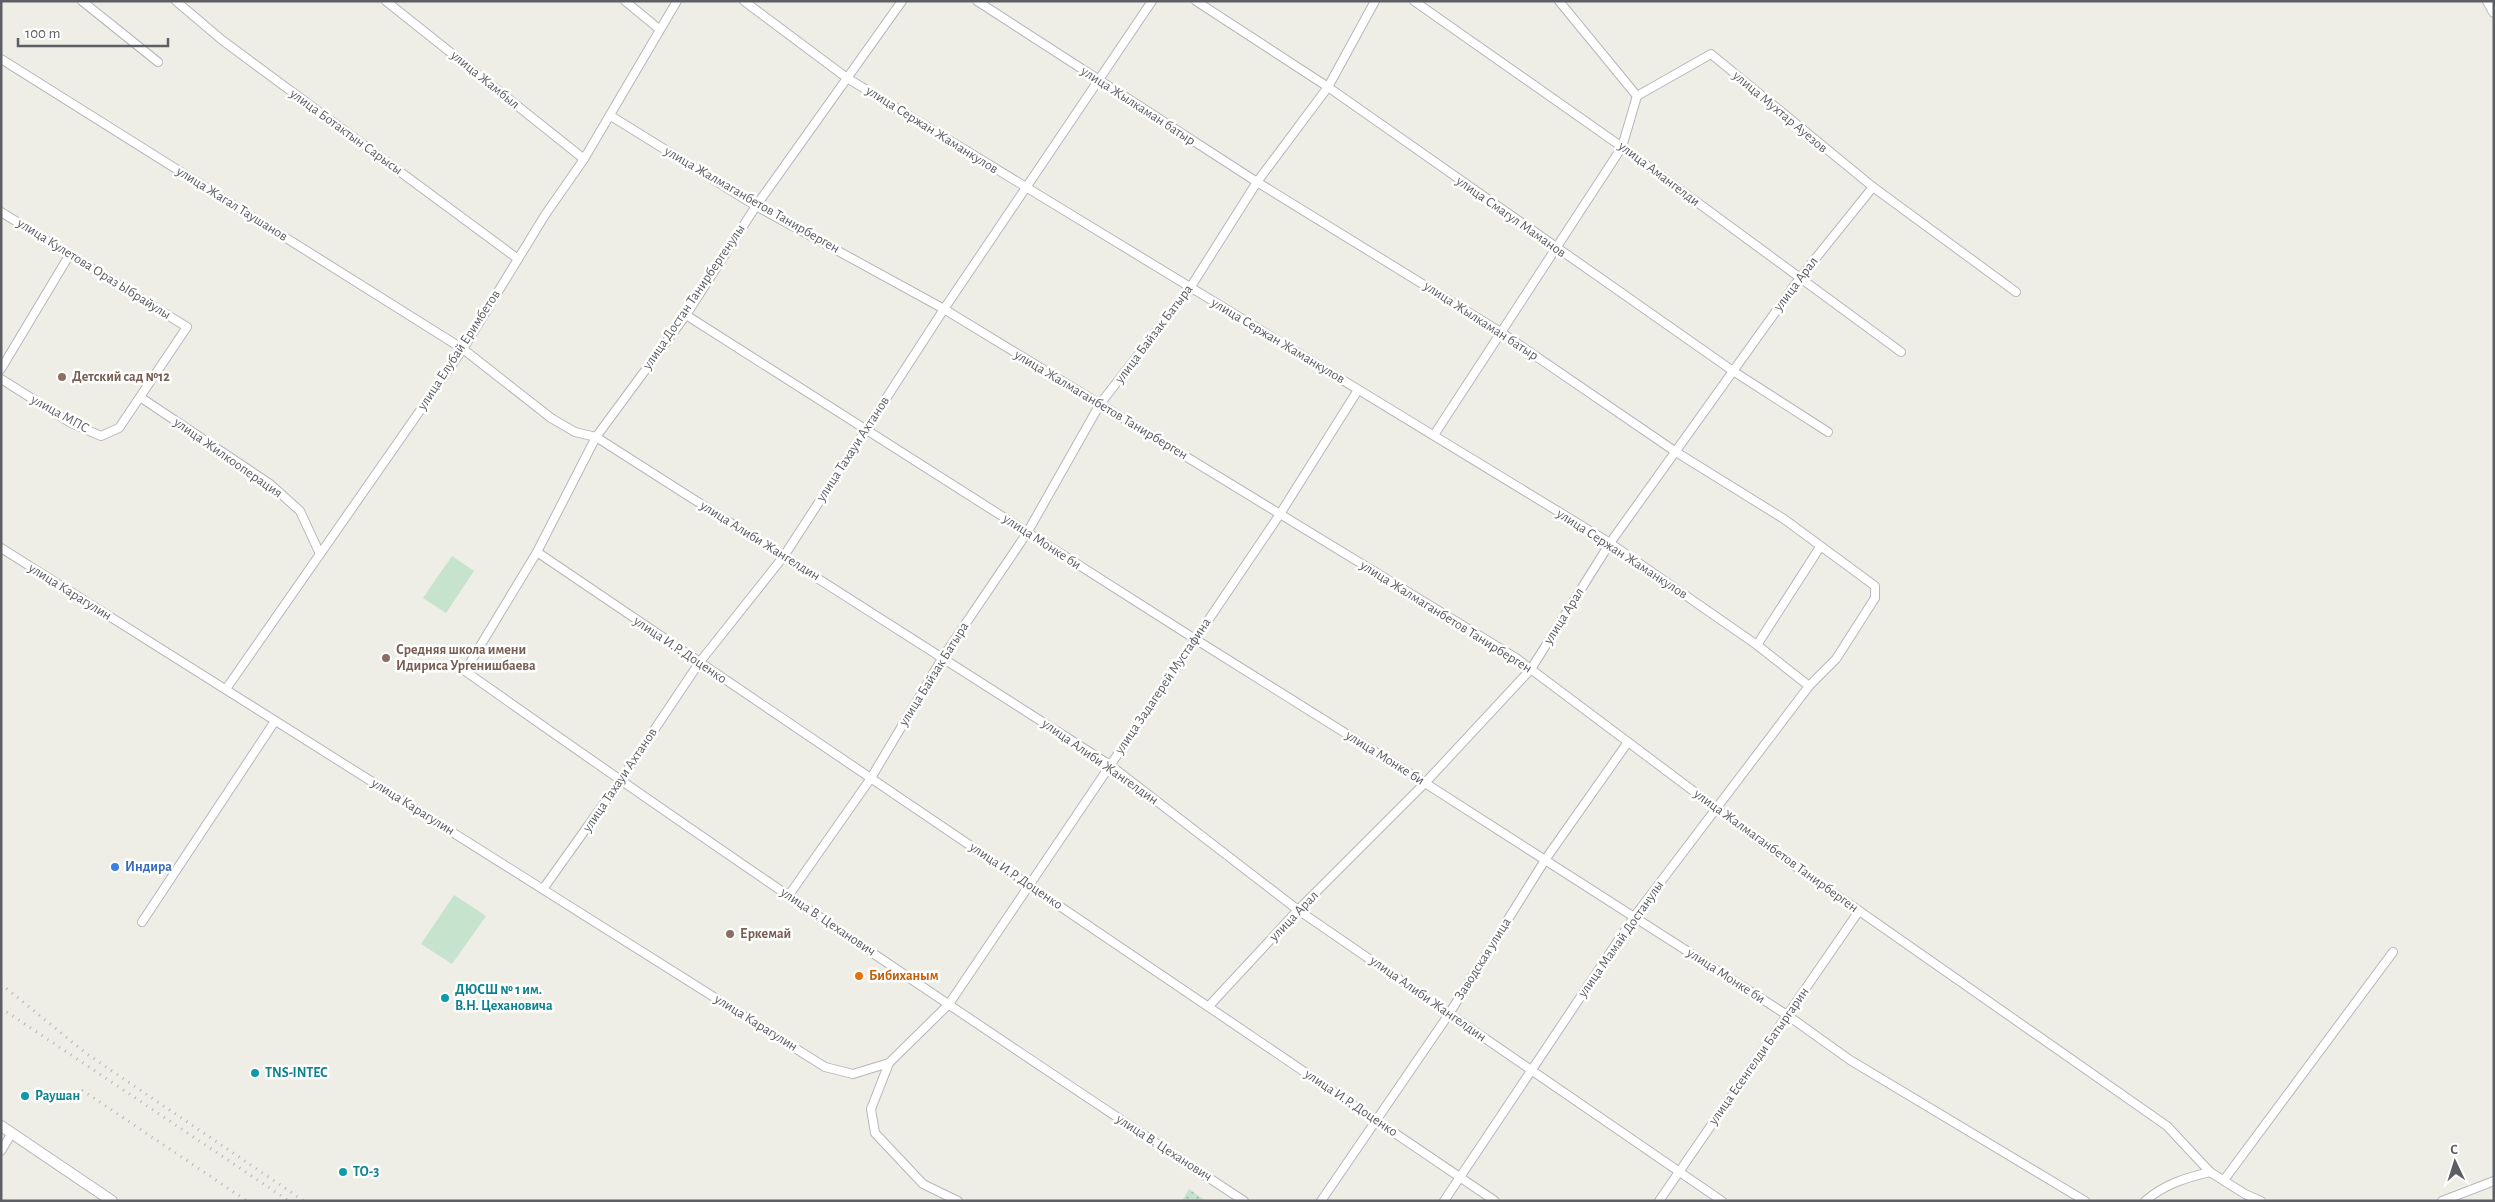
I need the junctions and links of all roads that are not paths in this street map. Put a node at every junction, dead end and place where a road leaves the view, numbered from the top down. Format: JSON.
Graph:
{"nodes":[{"id":1,"x":82,"y":1,"type":"edge"},
{"id":2,"x":176,"y":1,"type":"edge"},
{"id":3,"x":386,"y":1,"type":"edge"},
{"id":4,"x":625,"y":1,"type":"edge"},
{"id":5,"x":676,"y":1,"type":"edge"},
{"id":6,"x":744,"y":1,"type":"edge"},
{"id":7,"x":902,"y":1,"type":"edge"},
{"id":8,"x":977,"y":1,"type":"edge"},
{"id":9,"x":1152,"y":1,"type":"edge"},
{"id":10,"x":1196,"y":1,"type":"edge"},
{"id":11,"x":1375,"y":1,"type":"edge"},
{"id":12,"x":1414,"y":1,"type":"edge"},
{"id":13,"x":1559,"y":1,"type":"edge"},
{"id":14,"x":2488,"y":1,"type":"edge"},
{"id":15,"x":2494,"y":12,"type":"edge"},
{"id":16,"x":659,"y":29,"type":"junction"},
{"id":17,"x":1,"y":59,"type":"edge"},
{"id":18,"x":158,"y":62,"type":"dead end"},
{"id":19,"x":847,"y":78,"type":"junction"},
{"id":20,"x":1098,"y":81,"type":"junction"},
{"id":21,"x":1328,"y":87,"type":"junction"},
{"id":22,"x":1637,"y":96,"type":"junction"},
{"id":23,"x":611,"y":116,"type":"junction"},
{"id":24,"x":1622,"y":147,"type":"junction"},
{"id":25,"x":584,"y":160,"type":"junction"},
{"id":26,"x":1257,"y":182,"type":"junction"},
{"id":27,"x":1873,"y":187,"type":"junction"},
{"id":28,"x":1026,"y":188,"type":"junction"},
{"id":29,"x":756,"y":206,"type":"junction"},
{"id":30,"x":1,"y":212,"type":"edge"},
{"id":31,"x":1557,"y":248,"type":"junction"},
{"id":32,"x":70,"y":254,"type":"junction"},
{"id":33,"x":518,"y":259,"type":"junction"},
{"id":34,"x":1799,"y":279,"type":"junction"},
{"id":35,"x":1190,"y":288,"type":"junction"},
{"id":36,"x":2016,"y":292,"type":"dead end"},
{"id":37,"x":944,"y":309,"type":"junction"},
{"id":38,"x":686,"y":315,"type":"junction"},
{"id":39,"x":187,"y":327,"type":"joint"},
{"id":40,"x":1502,"y":333,"type":"junction"},
{"id":41,"x":463,"y":349,"type":"junction"},
{"id":42,"x":1901,"y":352,"type":"dead end"},
{"id":43,"x":1,"y":369,"type":"edge"},
{"id":44,"x":1733,"y":371,"type":"junction"},
{"id":45,"x":1,"y":379,"type":"edge"},
{"id":46,"x":1358,"y":390,"type":"junction"},
{"id":47,"x":140,"y":397,"type":"junction"},
{"id":48,"x":1100,"y":404,"type":"junction"},
{"id":49,"x":865,"y":429,"type":"junction"},
{"id":50,"x":1828,"y":432,"type":"dead end"},
{"id":51,"x":1434,"y":436,"type":"junction"},
{"id":52,"x":596,"y":437,"type":"junction"},
{"id":53,"x":1676,"y":452,"type":"junction"},
{"id":54,"x":1280,"y":514,"type":"junction"},
{"id":55,"x":1027,"y":533,"type":"junction"},
{"id":56,"x":1610,"y":543,"type":"junction"},
{"id":57,"x":1820,"y":546,"type":"junction"},
{"id":58,"x":1,"y":548,"type":"edge"},
{"id":59,"x":537,"y":552,"type":"junction"},
{"id":60,"x":320,"y":554,"type":"junction"},
{"id":61,"x":784,"y":556,"type":"junction"},
{"id":62,"x":1195,"y":640,"type":"junction"},
{"id":63,"x":1757,"y":645,"type":"junction"},
{"id":64,"x":943,"y":657,"type":"junction"},
{"id":65,"x":699,"y":663,"type":"junction"},
{"id":66,"x":1531,"y":669,"type":"junction"},
{"id":67,"x":465,"y":671,"type":"joint"},
{"id":68,"x":1809,"y":686,"type":"junction"},
{"id":69,"x":226,"y":689,"type":"junction"},
{"id":70,"x":276,"y":721,"type":"junction"},
{"id":71,"x":1628,"y":742,"type":"junction"},
{"id":72,"x":1110,"y":765,"type":"junction"},
{"id":73,"x":871,"y":778,"type":"junction"},
{"id":74,"x":620,"y":781,"type":"junction"},
{"id":75,"x":1425,"y":783,"type":"junction"},
{"id":76,"x":1718,"y":810,"type":"junction"},
{"id":77,"x":1545,"y":860,"type":"junction"},
{"id":78,"x":1029,"y":884,"type":"junction"},
{"id":79,"x":543,"y":889,"type":"junction"},
{"id":80,"x":789,"y":895,"type":"junction"},
{"id":81,"x":1298,"y":910,"type":"junction"},
{"id":82,"x":1859,"y":911,"type":"junction"},
{"id":83,"x":1634,"y":917,"type":"junction"},
{"id":84,"x":142,"y":922,"type":"dead end"},
{"id":85,"x":2394,"y":952,"type":"dead end"},
{"id":86,"x":949,"y":1004,"type":"junction"},
{"id":87,"x":1209,"y":1006,"type":"junction"},
{"id":88,"x":1449,"y":1014,"type":"junction"},
{"id":89,"x":1787,"y":1015,"type":"junction"},
{"id":90,"x":889,"y":1063,"type":"junction"},
{"id":91,"x":825,"y":1067,"type":"joint"},
{"id":92,"x":1531,"y":1070,"type":"junction"},
{"id":93,"x":1375,"y":1119,"type":"junction"},
{"id":94,"x":1,"y":1126,"type":"edge"},
{"id":95,"x":12,"y":1133,"type":"junction"},
{"id":96,"x":1,"y":1151,"type":"edge"},
{"id":97,"x":2210,"y":1172,"type":"junction"},
{"id":98,"x":1679,"y":1173,"type":"junction"},
{"id":99,"x":1460,"y":1177,"type":"junction"},
{"id":100,"x":2224,"y":1180,"type":"junction"},
{"id":101,"x":2494,"y":1181,"type":"edge"},
{"id":102,"x":112,"y":1201,"type":"edge"},
{"id":103,"x":958,"y":1201,"type":"edge"},
{"id":104,"x":1244,"y":1201,"type":"edge"},
{"id":105,"x":1321,"y":1201,"type":"edge"},
{"id":106,"x":1444,"y":1201,"type":"edge"},
{"id":107,"x":1495,"y":1201,"type":"edge"},
{"id":108,"x":1659,"y":1201,"type":"edge"},
{"id":109,"x":1722,"y":1201,"type":"edge"},
{"id":110,"x":2085,"y":1201,"type":"edge"},
{"id":111,"x":2145,"y":1201,"type":"edge"},
{"id":112,"x":2261,"y":1201,"type":"edge"},
{"id":113,"x":2442,"y":1201,"type":"edge"}],
"edges":[{"from":1,"to":18,"type":"street"},
{"from":2,"to":33,"type":"street","name":"улица Ботактын Сарысы"},
{"from":3,"to":25,"type":"street","name":"улица Жамбыл"},
{"from":4,"to":16,"type":"street"},
{"from":5,"to":16,"type":"street","name":"улица Елубай Еримбетов"},
{"from":6,"to":19,"type":"street","name":"улица Сержан Жаманкулов"},
{"from":7,"to":19,"type":"street","name":"улица Достан Танирбергенулы"},
{"from":8,"to":20,"type":"street","name":"улица Жылкаман батыр"},
{"from":9,"to":20,"type":"street","name":"улица Тахауи Ахтанов"},
{"from":10,"to":21,"type":"street","name":"улица Смагул Маманов"},
{"from":11,"to":21,"type":"street","name":"улица Байзак Батыра"},
{"from":12,"to":24,"type":"street","name":"улица Амангелди"},
{"from":13,"to":22,"type":"street"},
{"from":14,"to":15,"type":"street"},
{"from":16,"to":23,"type":"street","name":"улица Елубай Еримбетов"},
{"from":17,"to":41,"type":"street","name":"улица Жагал Таушанов"},
{"from":19,"to":28,"type":"street","name":"улица Сержан Жаманкулов"},
{"from":19,"to":29,"type":"street","name":"улица Достан Танирбергенулы"},
{"from":20,"to":26,"type":"street","name":"улица Жылкаман батыр"},
{"from":20,"to":28,"type":"street","name":"улица Тахауи Ахтанов"},
{"from":21,"to":26,"type":"street","name":"улица Байзак Батыра"},
{"from":21,"to":31,"type":"street","name":"улица Смагул Маманов"},
{"from":22,"to":24,"type":"street"},
{"from":22,"to":27,"type":"street","name":"улица Мухтар Ауезов"},
{"from":23,"to":25,"type":"street","name":"улица Елубай Еримбетов"},
{"from":23,"to":29,"type":"street","name":"улица Жалмаганбетов Танирберген"},
{"from":24,"to":31,"type":"street"},
{"from":24,"to":34,"type":"street","name":"улица Амангелди"},
{"from":25,"to":33,"type":"street","name":"улица Елубай Еримбетов"},
{"from":26,"to":35,"type":"street","name":"улица Байзак Батыра"},
{"from":26,"to":40,"type":"street","name":"улица Жылкаман батыр"},
{"from":27,"to":34,"type":"street","name":"улица Арал"},
{"from":27,"to":36,"type":"street","name":"улица Мухтар Ауезов"},
{"from":28,"to":35,"type":"street","name":"улица Сержан Жаманкулов"},
{"from":28,"to":37,"type":"street","name":"улица Тахауи Ахтанов"},
{"from":29,"to":37,"type":"street","name":"улица Жалмаганбетов Танирберген"},
{"from":29,"to":38,"type":"street","name":"улица Достан Танирбергенулы"},
{"from":30,"to":32,"type":"street","name":"улица Кулетова Ораз Ыбрайулы"},
{"from":31,"to":40,"type":"street"},
{"from":31,"to":44,"type":"street","name":"улица Смагул Маманов"},
{"from":32,"to":39,"type":"street","name":"улица Кулетова Ораз Ыбрайулы"},
{"from":32,"to":43,"type":"street"},
{"from":33,"to":41,"type":"street","name":"улица Елубай Еримбетов"},
{"from":34,"to":42,"type":"street","name":"улица Амангелди"},
{"from":34,"to":44,"type":"street","name":"улица Арал"},
{"from":35,"to":46,"type":"street","name":"улица Сержан Жаманкулов"},
{"from":35,"to":48,"type":"street","name":"улица Байзак Батыра"},
{"from":37,"to":48,"type":"street","name":"улица Жалмаганбетов Танирберген"},
{"from":37,"to":49,"type":"street","name":"улица Тахауи Ахтанов"},
{"from":38,"to":49,"type":"street","name":"улица Монке би"},
{"from":38,"to":52,"type":"street","name":"улица Достан Танирбергенулы"},
{"from":39,"to":47,"type":"street","name":"улица МПС"},
{"from":40,"to":51,"type":"street"},
{"from":40,"to":53,"type":"street","name":"улица Жылкаман батыр"},
{"from":41,"to":52,"type":"street","name":"улица Алиби Жангелдин"},
{"from":41,"to":60,"type":"street","name":"улица Елубай Еримбетов"},
{"from":44,"to":50,"type":"street","name":"улица Смагул Маманов"},
{"from":44,"to":53,"type":"street","name":"улица Арал"},
{"from":45,"to":47,"type":"street","name":"улица МПС"},
{"from":46,"to":51,"type":"street","name":"улица Сержан Жаманкулов"},
{"from":46,"to":54,"type":"street","name":"улица Задагерей Мустафина"},
{"from":47,"to":60,"type":"street","name":"улица Жилкооперация"},
{"from":48,"to":54,"type":"street","name":"улица Жалмаганбетов Танирберген"},
{"from":48,"to":55,"type":"street","name":"улица Байзак Батыра"},
{"from":49,"to":55,"type":"street","name":"улица Монке би"},
{"from":49,"to":61,"type":"street","name":"улица Тахауи Ахтанов"},
{"from":51,"to":56,"type":"street","name":"улица Сержан Жаманкулов"},
{"from":52,"to":59,"type":"street","name":"улица Достан Танирбергенулы"},
{"from":52,"to":61,"type":"street","name":"улица Алиби Жангелдин"},
{"from":53,"to":56,"type":"street","name":"улица Арал"},
{"from":53,"to":57,"type":"street","name":"улица Жылкаман батыр"},
{"from":54,"to":62,"type":"street","name":"улица Задагерей Мустафина"},
{"from":54,"to":66,"type":"street","name":"улица Жалмаганбетов Танирберген"},
{"from":55,"to":62,"type":"street","name":"улица Монке би"},
{"from":55,"to":64,"type":"street","name":"улица Байзак Батыра"},
{"from":56,"to":63,"type":"street","name":"улица Сержан Жаманкулов"},
{"from":56,"to":66,"type":"street","name":"улица Арал"},
{"from":57,"to":63,"type":"street"},
{"from":57,"to":68,"type":"street","name":"улица Жылкаман батыр"},
{"from":58,"to":69,"type":"street","name":"улица Карагулин"},
{"from":59,"to":65,"type":"street","name":"улица И.Р. Доценко"},
{"from":59,"to":67,"type":"street","name":"улица Достан Танирбергенулы"},
{"from":60,"to":69,"type":"street","name":"улица Елубай Еримбетов"},
{"from":61,"to":64,"type":"street","name":"улица Алиби Жангелдин"},
{"from":61,"to":65,"type":"street","name":"улица Тахауи Ахтанов"},
{"from":62,"to":72,"type":"street","name":"улица Задагерей Мустафина"},
{"from":62,"to":75,"type":"street","name":"улица Монке би"},
{"from":63,"to":68,"type":"street","name":"улица Сержан Жаманкулов"},
{"from":64,"to":72,"type":"street","name":"улица Алиби Жангелдин"},
{"from":64,"to":73,"type":"street","name":"улица Байзак Батыра"},
{"from":65,"to":73,"type":"street","name":"улица И.Р. Доценко"},
{"from":65,"to":74,"type":"street","name":"улица Тахауи Ахтанов"},
{"from":66,"to":71,"type":"street","name":"улица Жалмаганбетов Танирберген"},
{"from":66,"to":75,"type":"street","name":"улица Арал"},
{"from":67,"to":74,"type":"street","name":"улица В. Цеханович"},
{"from":68,"to":76,"type":"street","name":"улица Мамай Достанулы"},
{"from":69,"to":70,"type":"street","name":"улица Карагулин"},
{"from":70,"to":79,"type":"street","name":"улица Карагулин"},
{"from":70,"to":84,"type":"street"},
{"from":71,"to":76,"type":"street","name":"улица Жалмаганбетов Танирберген"},
{"from":71,"to":77,"type":"street","name":"Заводская улица"},
{"from":72,"to":78,"type":"street","name":"улица Задагерей Мустафина"},
{"from":72,"to":81,"type":"street","name":"улица Алиби Жангелдин"},
{"from":73,"to":78,"type":"street","name":"улица И.Р. Доценко"},
{"from":73,"to":80,"type":"street","name":"улица Байзак Батыра"},
{"from":74,"to":79,"type":"street","name":"улица Тахауи Ахтанов"},
{"from":74,"to":80,"type":"street","name":"улица В. Цеханович"},
{"from":75,"to":77,"type":"street","name":"улица Монке би"},
{"from":75,"to":81,"type":"street","name":"улица Арал"},
{"from":76,"to":82,"type":"street","name":"улица Жалмаганбетов Танирберген"},
{"from":76,"to":83,"type":"street","name":"улица Мамай Достанулы"},
{"from":77,"to":83,"type":"street","name":"улица Монке би"},
{"from":77,"to":88,"type":"street","name":"Заводская улица"},
{"from":78,"to":86,"type":"street","name":"улица Задагерей Мустафина"},
{"from":78,"to":87,"type":"street","name":"улица И.Р. Доценко"},
{"from":79,"to":91,"type":"street","name":"улица Карагулин"},
{"from":80,"to":86,"type":"street","name":"улица В. Цеханович"},
{"from":81,"to":87,"type":"street","name":"улица Арал"},
{"from":81,"to":88,"type":"street","name":"улица Алиби Жангелдин"},
{"from":82,"to":89,"type":"street","name":"улица Есенгелди Батыргарин"},
{"from":82,"to":97,"type":"street","name":"улица Жалмаганбетов Танирберген"},
{"from":83,"to":89,"type":"street","name":"улица Монке би"},
{"from":83,"to":92,"type":"street","name":"улица Мамай Достанулы"},
{"from":85,"to":100,"type":"street"},
{"from":86,"to":90,"type":"street","name":"улица Задагерей Мустафина"},
{"from":86,"to":104,"type":"street","name":"улица В. Цеханович"},
{"from":87,"to":93,"type":"street","name":"улица И.Р. Доценко"},
{"from":88,"to":92,"type":"street","name":"улица Алиби Жангелдин"},
{"from":88,"to":93,"type":"street","name":"Заводская улица"},
{"from":89,"to":98,"type":"street","name":"улица Есенгелди Батыргарин"},
{"from":89,"to":110,"type":"street","name":"улица Монке би"},
{"from":90,"to":91,"type":"street","name":"улица Задагерей Мустафина"},
{"from":90,"to":103,"type":"street"},
{"from":92,"to":98,"type":"street","name":"улица Алиби Жангелдин"},
{"from":92,"to":99,"type":"street","name":"улица Мамай Достанулы"},
{"from":93,"to":99,"type":"street","name":"улица И.Р. Доценко"},
{"from":93,"to":105,"type":"street","name":"Заводская улица"},
{"from":94,"to":95,"type":"street"},
{"from":95,"to":96,"type":"street"},
{"from":95,"to":102,"type":"street"},
{"from":97,"to":100,"type":"street","name":"улица Жалмаганбетов Танирберген"},
{"from":97,"to":111,"type":"street"},
{"from":98,"to":108,"type":"street","name":"улица Есенгелди Батыргарин"},
{"from":98,"to":109,"type":"street","name":"улица Алиби Жангелдин"},
{"from":99,"to":106,"type":"street","name":"улица Мамай Достанулы"},
{"from":99,"to":107,"type":"street","name":"улица И.Р. Доценко"},
{"from":100,"to":112,"type":"street","name":"улица Жалмаганбетов Танирберген"},
{"from":101,"to":113,"type":"street"}]}
